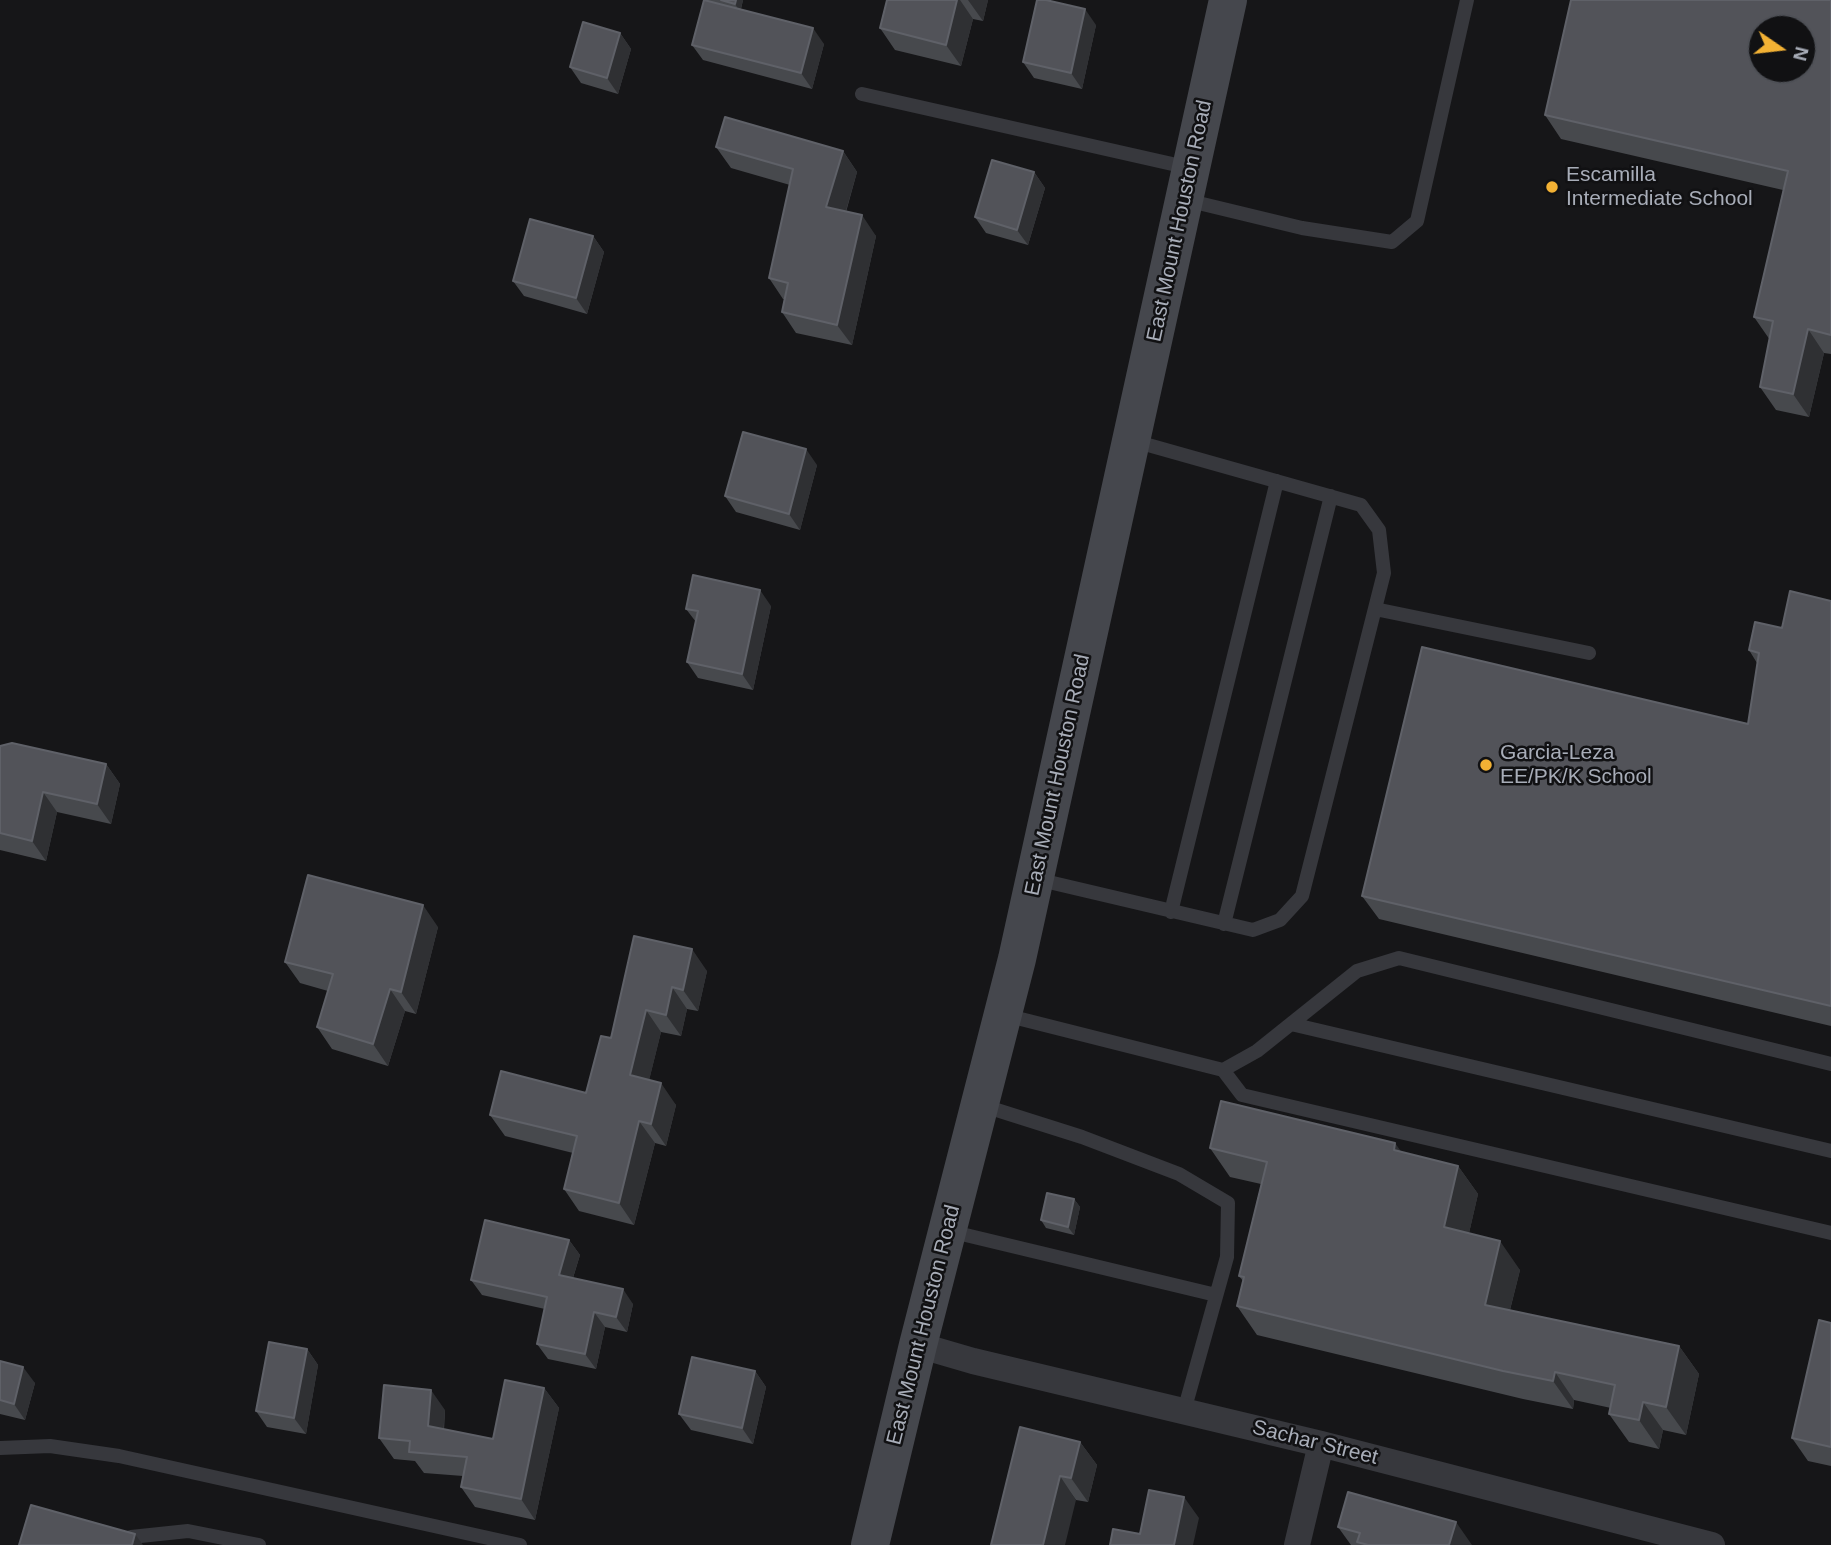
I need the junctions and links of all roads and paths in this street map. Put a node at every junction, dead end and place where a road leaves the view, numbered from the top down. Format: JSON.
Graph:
{"nodes":[{"id":1,"x":1228,"y":0,"type":"edge"},
{"id":2,"x":1467,"y":0,"type":"edge"},
{"id":3,"x":862,"y":94,"type":"dead end"},
{"id":4,"x":1188,"y":184,"type":"junction"},
{"id":5,"x":1131,"y":440,"type":"junction"},
{"id":6,"x":1277,"y":481,"type":"junction"},
{"id":7,"x":1331,"y":496,"type":"junction"},
{"id":8,"x":1375,"y":610,"type":"junction"},
{"id":9,"x":1589,"y":653,"type":"dead end"},
{"id":10,"x":1035,"y":879,"type":"junction"},
{"id":11,"x":1171,"y":912,"type":"junction"},
{"id":12,"x":1224,"y":924,"type":"junction"},
{"id":13,"x":1003,"y":1015,"type":"junction"},
{"id":14,"x":1291,"y":1024,"type":"junction"},
{"id":15,"x":1831,"y":1064,"type":"edge"},
{"id":16,"x":1223,"y":1070,"type":"junction"},
{"id":17,"x":980,"y":1104,"type":"junction"},
{"id":18,"x":1831,"y":1151,"type":"edge"},
{"id":19,"x":947,"y":1231,"type":"junction"},
{"id":20,"x":1831,"y":1233,"type":"edge"},
{"id":21,"x":1216,"y":1295,"type":"junction"},
{"id":22,"x":918,"y":1345,"type":"junction"},
{"id":23,"x":1184,"y":1411,"type":"junction"},
{"id":24,"x":1321,"y":1444,"type":"junction"},
{"id":25,"x":0,"y":1448,"type":"edge"},
{"id":26,"x":131,"y":1537,"type":"edge"},
{"id":27,"x":258,"y":1545,"type":"edge"},
{"id":28,"x":520,"y":1545,"type":"edge"},
{"id":29,"x":870,"y":1545,"type":"edge"},
{"id":30,"x":1297,"y":1545,"type":"edge"},
{"id":31,"x":1712,"y":1545,"type":"edge"}],
"edges":[{"from":1,"to":4,"type":"main road","name":"East Mount Houston Road"},
{"from":2,"to":4,"type":"lane"},
{"from":3,"to":4,"type":"lane"},
{"from":4,"to":5,"type":"main road","name":"East Mount Houston Road"},
{"from":5,"to":6,"type":"lane"},
{"from":5,"to":10,"type":"main road","name":"East Mount Houston Road"},
{"from":6,"to":7,"type":"lane"},
{"from":6,"to":11,"type":"lane"},
{"from":7,"to":8,"type":"lane"},
{"from":7,"to":12,"type":"lane"},
{"from":8,"to":9,"type":"lane"},
{"from":8,"to":12,"type":"lane"},
{"from":10,"to":11,"type":"lane"},
{"from":10,"to":13,"type":"main road","name":"East Mount Houston Road"},
{"from":11,"to":12,"type":"lane"},
{"from":13,"to":16,"type":"lane"},
{"from":13,"to":17,"type":"main road","name":"East Mount Houston Road"},
{"from":14,"to":15,"type":"lane"},
{"from":14,"to":16,"type":"lane"},
{"from":14,"to":18,"type":"lane"},
{"from":16,"to":20,"type":"lane"},
{"from":17,"to":19,"type":"main road","name":"East Mount Houston Road"},
{"from":17,"to":21,"type":"lane"},
{"from":19,"to":21,"type":"lane"},
{"from":19,"to":22,"type":"main road","name":"East Mount Houston Road"},
{"from":21,"to":23,"type":"lane"},
{"from":22,"to":23,"type":"street","name":"Sachar Street"},
{"from":22,"to":29,"type":"main road","name":"East Mount Houston Road"},
{"from":23,"to":24,"type":"street","name":"Sachar Street"},
{"from":24,"to":30,"type":"street"},
{"from":24,"to":31,"type":"street","name":"Sachar Street"},
{"from":25,"to":28,"type":"lane"},
{"from":26,"to":27,"type":"lane"}]}
